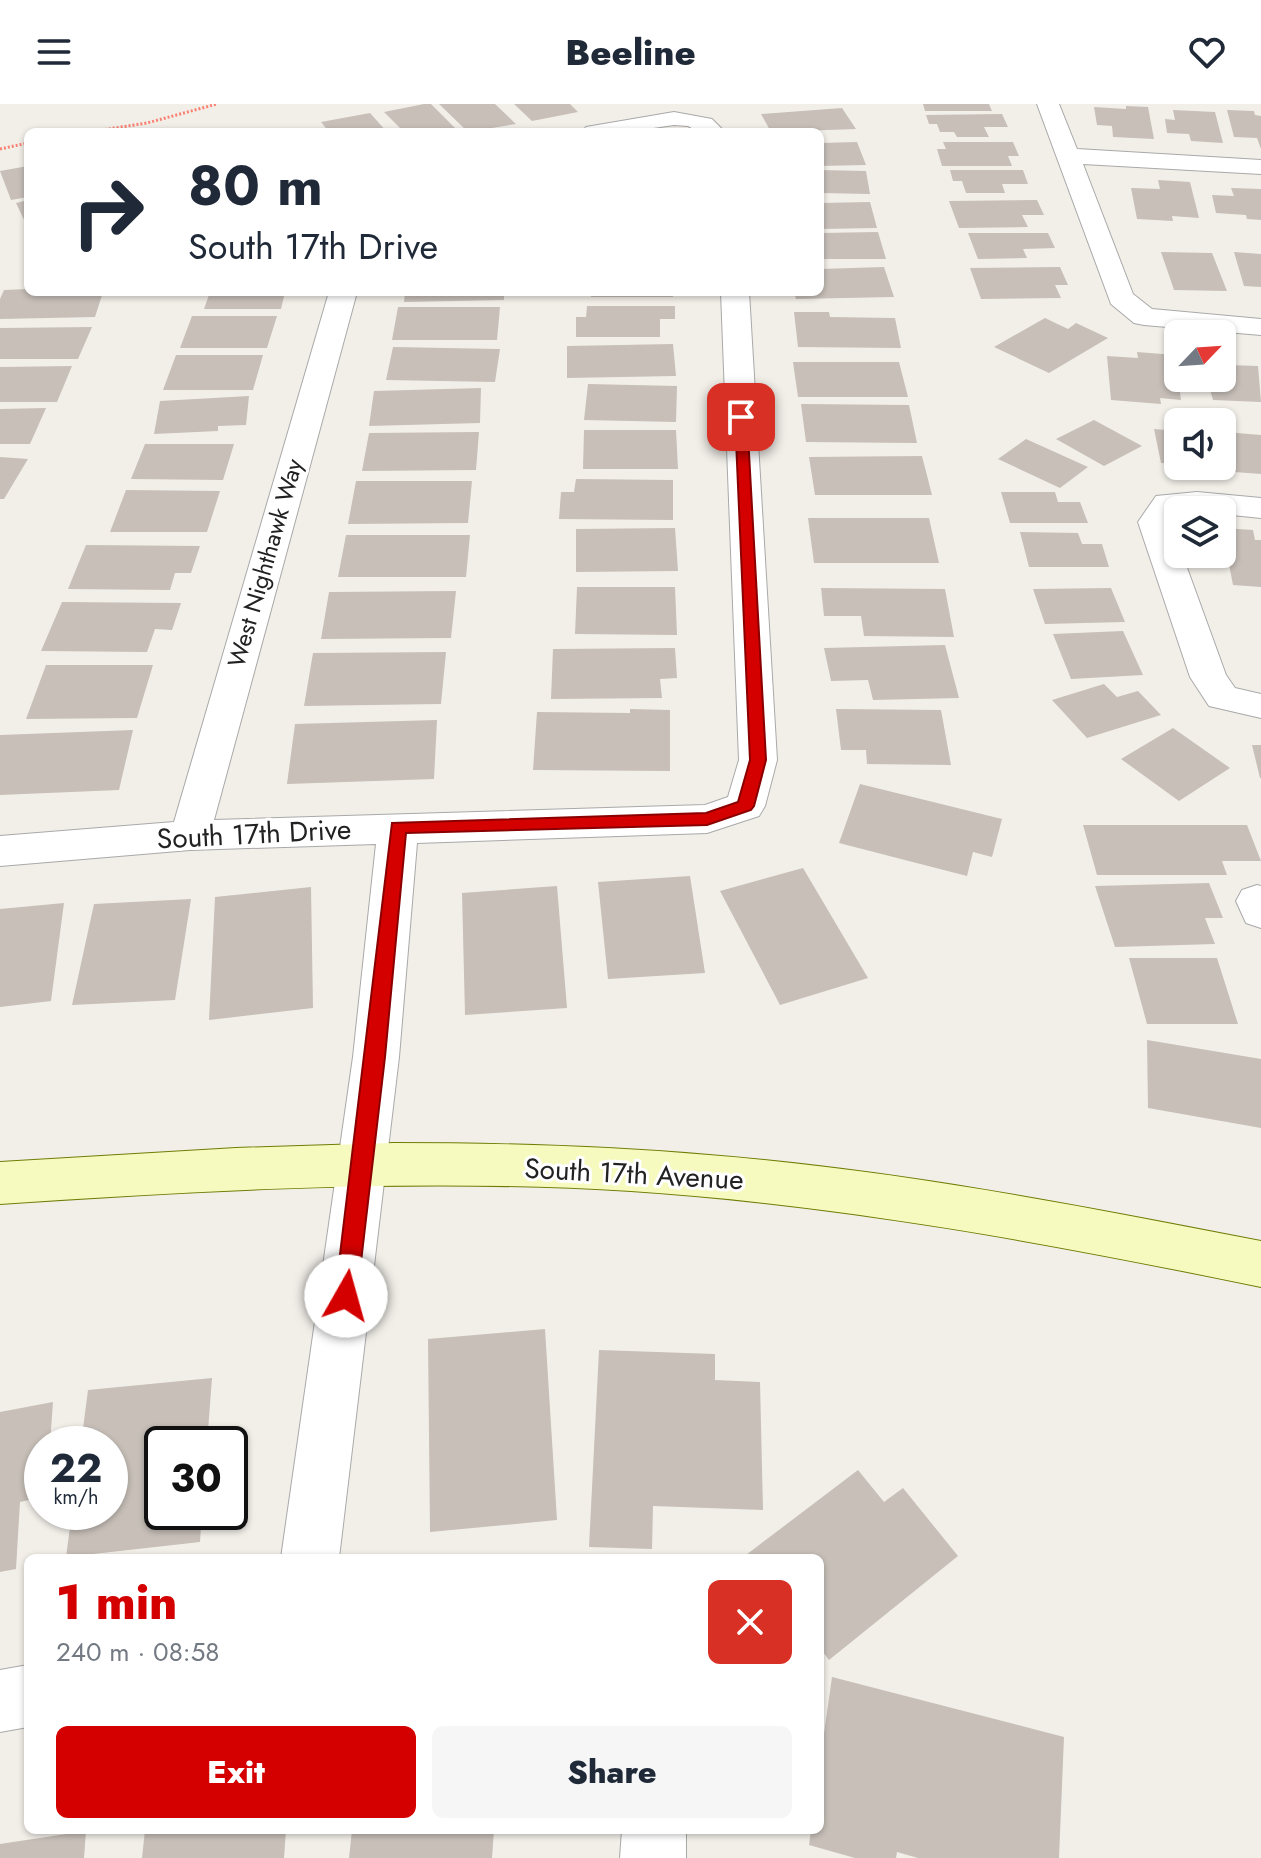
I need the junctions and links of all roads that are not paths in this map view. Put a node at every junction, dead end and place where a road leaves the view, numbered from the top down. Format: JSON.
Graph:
{"nodes":[{"id":1,"x":1048,"y":104,"type":"edge"},
{"id":2,"x":614,"y":128,"type":"edge"},
{"id":3,"x":712,"y":128,"type":"edge"},
{"id":4,"x":1067,"y":156,"type":"junction"},
{"id":5,"x":1261,"y":167,"type":"edge"},
{"id":6,"x":342,"y":296,"type":"edge"},
{"id":7,"x":735,"y":296,"type":"edge"},
{"id":8,"x":1261,"y":327,"type":"edge"},
{"id":9,"x":1261,"y":508,"type":"edge"},
{"id":10,"x":1261,"y":706,"type":"edge"},
{"id":11,"x":398,"y":828,"type":"junction"},
{"id":12,"x":190,"y":835,"type":"junction"},
{"id":13,"x":0,"y":851,"type":"edge"},
{"id":14,"x":363,"y":1163,"type":"junction"},
{"id":15,"x":0,"y":1183,"type":"edge"},
{"id":16,"x":1261,"y":1264,"type":"edge"},
{"id":17,"x":311,"y":1554,"type":"edge"},
{"id":18,"x":24,"y":1697,"type":"edge"},
{"id":19,"x":0,"y":1701,"type":"edge"},
{"id":20,"x":654,"y":1834,"type":"edge"},
{"id":21,"x":653,"y":1858,"type":"edge"}],
"edges":[{"from":1,"to":4,"type":"street"},
{"from":2,"to":3,"type":"street"},
{"from":4,"to":5,"type":"street"},
{"from":4,"to":8,"type":"street"},
{"from":6,"to":12,"type":"street","name":"West Nighthawk Way"},
{"from":7,"to":11,"type":"street","name":"South 17th Drive"},
{"from":9,"to":10,"type":"street"},
{"from":11,"to":12,"type":"street","name":"South 17th Drive"},
{"from":11,"to":14,"type":"street"},
{"from":12,"to":13,"type":"street","name":"South 17th Drive"},
{"from":14,"to":15,"type":"main road","name":"South 17th Avenue"},
{"from":14,"to":16,"type":"main road","name":"South 17th Avenue"},
{"from":14,"to":17,"type":"street"},
{"from":18,"to":19,"type":"street"},
{"from":20,"to":21,"type":"street"}]}
